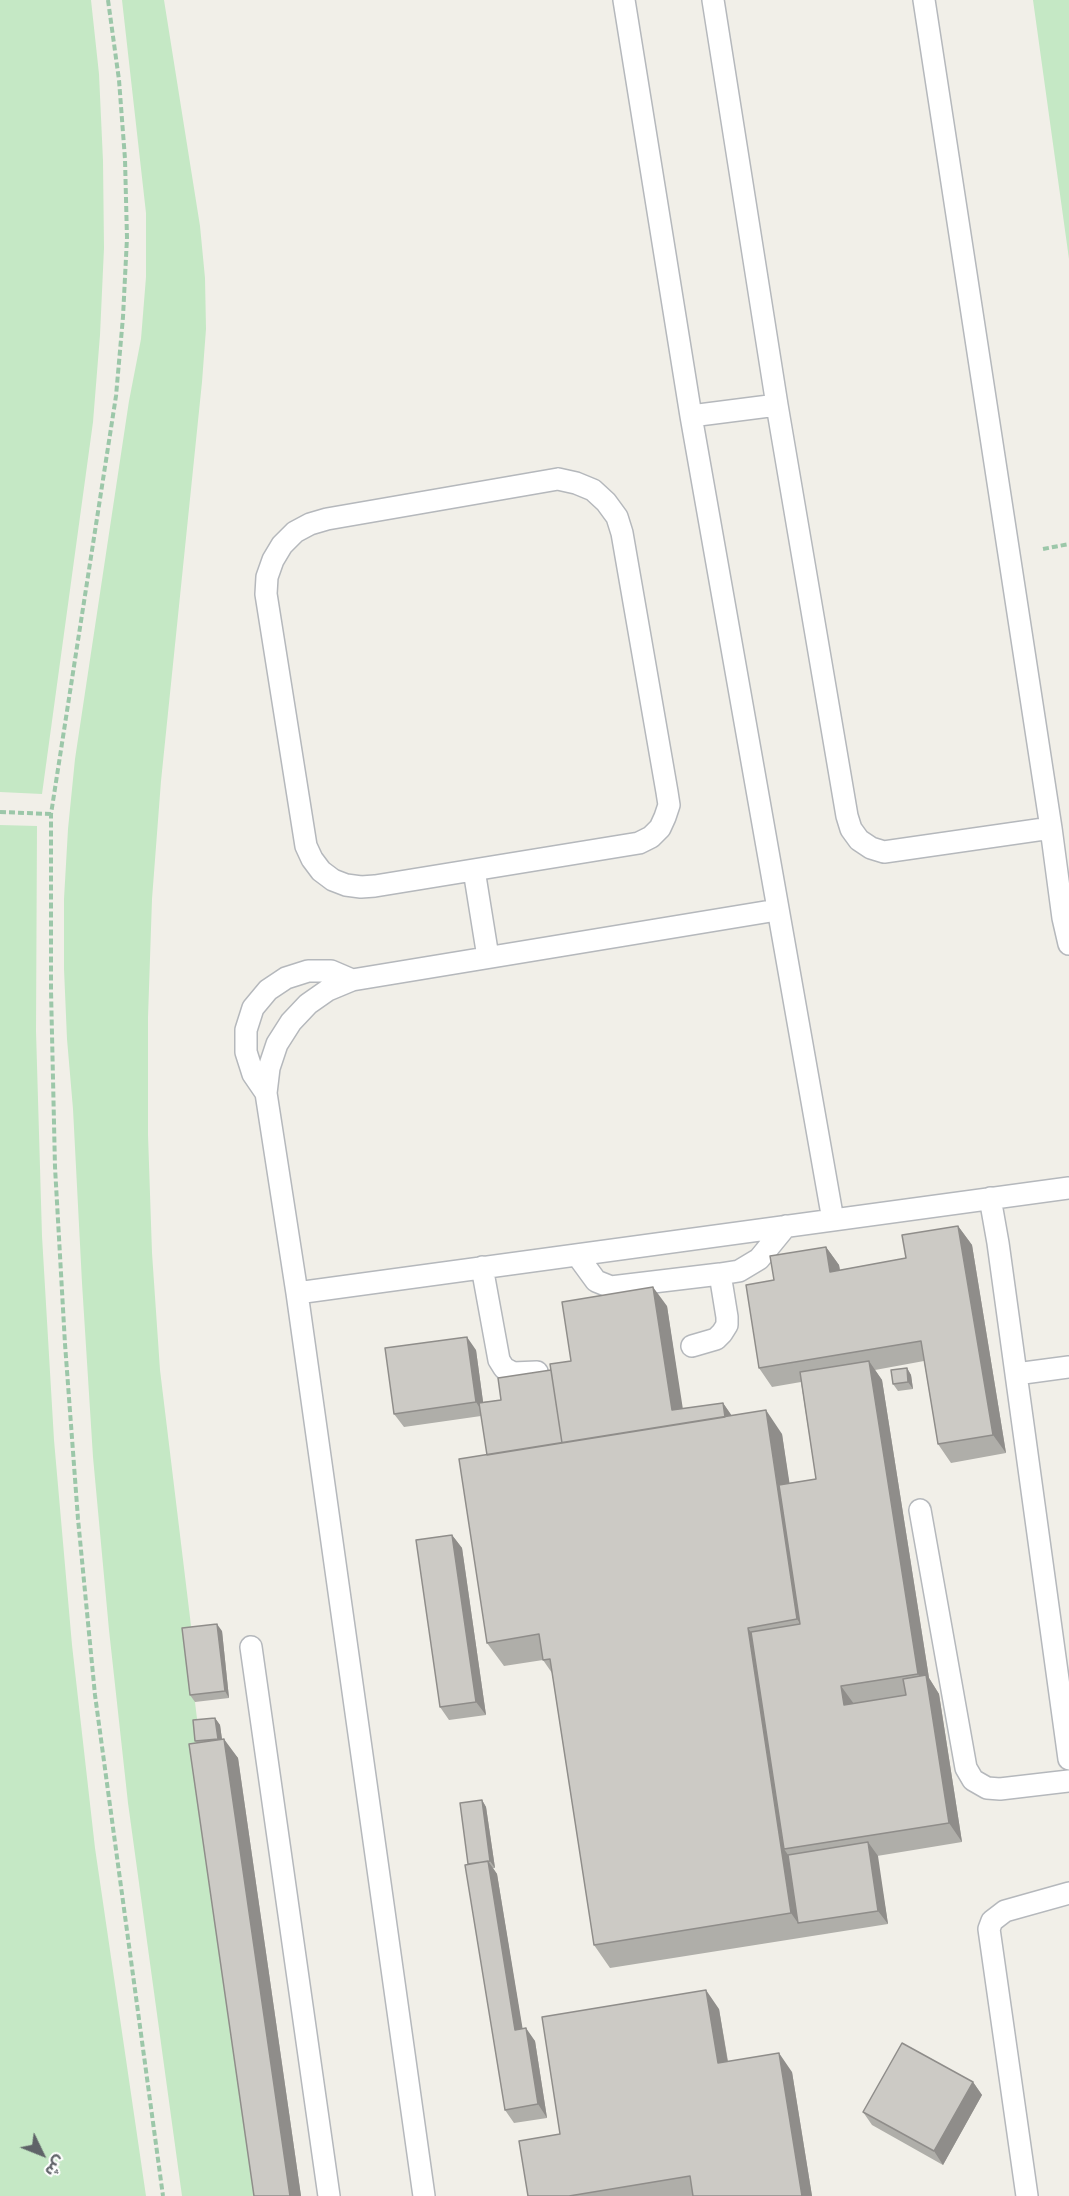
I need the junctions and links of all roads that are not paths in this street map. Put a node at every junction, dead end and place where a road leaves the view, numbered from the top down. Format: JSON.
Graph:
{"nodes":[{"id":1,"x":624,"y":0,"type":"edge"},
{"id":2,"x":713,"y":0,"type":"edge"},
{"id":3,"x":924,"y":0,"type":"edge"},
{"id":4,"x":777,"y":405,"type":"junction"},
{"id":5,"x":691,"y":416,"type":"junction"},
{"id":6,"x":1051,"y":828,"type":"junction"},
{"id":7,"x":474,"y":870,"type":"junction"},
{"id":8,"x":777,"y":910,"type":"junction"},
{"id":9,"x":1069,"y":944,"type":"edge"},
{"id":10,"x":488,"y":957,"type":"junction"},
{"id":11,"x":352,"y":980,"type":"junction"},
{"id":12,"x":266,"y":1093,"type":"junction"},
{"id":13,"x":1069,"y":1188,"type":"edge"},
{"id":14,"x":990,"y":1198,"type":"junction"},
{"id":15,"x":833,"y":1220,"type":"junction"},
{"id":16,"x":786,"y":1226,"type":"junction"},
{"id":17,"x":577,"y":1255,"type":"junction"},
{"id":18,"x":482,"y":1267,"type":"junction"},
{"id":19,"x":720,"y":1274,"type":"junction"},
{"id":20,"x":297,"y":1293,"type":"junction"},
{"id":21,"x":692,"y":1346,"type":"dead end"},
{"id":22,"x":1069,"y":1367,"type":"edge"},
{"id":23,"x":537,"y":1372,"type":"edge"},
{"id":24,"x":1016,"y":1374,"type":"junction"},
{"id":25,"x":920,"y":1510,"type":"dead end"},
{"id":26,"x":251,"y":1647,"type":"dead end"},
{"id":27,"x":1069,"y":1759,"type":"edge"},
{"id":28,"x":1069,"y":1781,"type":"edge"},
{"id":29,"x":1069,"y":1893,"type":"edge"},
{"id":30,"x":329,"y":2196,"type":"edge"},
{"id":31,"x":424,"y":2196,"type":"edge"},
{"id":32,"x":1027,"y":2196,"type":"edge"}],
"edges":[{"from":1,"to":5,"type":"lane"},
{"from":2,"to":4,"type":"lane"},
{"from":3,"to":6,"type":"lane"},
{"from":4,"to":5,"type":"lane"},
{"from":4,"to":6,"type":"lane"},
{"from":5,"to":8,"type":"lane"},
{"from":6,"to":9,"type":"lane"},
{"from":7,"to":7,"type":"lane"},
{"from":7,"to":10,"type":"lane"},
{"from":8,"to":10,"type":"lane"},
{"from":8,"to":15,"type":"lane"},
{"from":10,"to":11,"type":"lane"},
{"from":11,"to":12,"type":"lane"},
{"from":11,"to":12,"type":"lane"},
{"from":12,"to":20,"type":"lane"},
{"from":13,"to":14,"type":"lane"},
{"from":14,"to":15,"type":"lane"},
{"from":14,"to":24,"type":"lane"},
{"from":15,"to":16,"type":"lane"},
{"from":16,"to":17,"type":"lane"},
{"from":16,"to":19,"type":"lane"},
{"from":17,"to":18,"type":"lane"},
{"from":17,"to":19,"type":"lane"},
{"from":18,"to":20,"type":"lane"},
{"from":18,"to":23,"type":"lane"},
{"from":19,"to":21,"type":"lane"},
{"from":20,"to":31,"type":"lane"},
{"from":22,"to":24,"type":"lane"},
{"from":24,"to":27,"type":"lane"},
{"from":25,"to":28,"type":"lane"},
{"from":26,"to":30,"type":"lane"},
{"from":29,"to":32,"type":"lane"}]}
